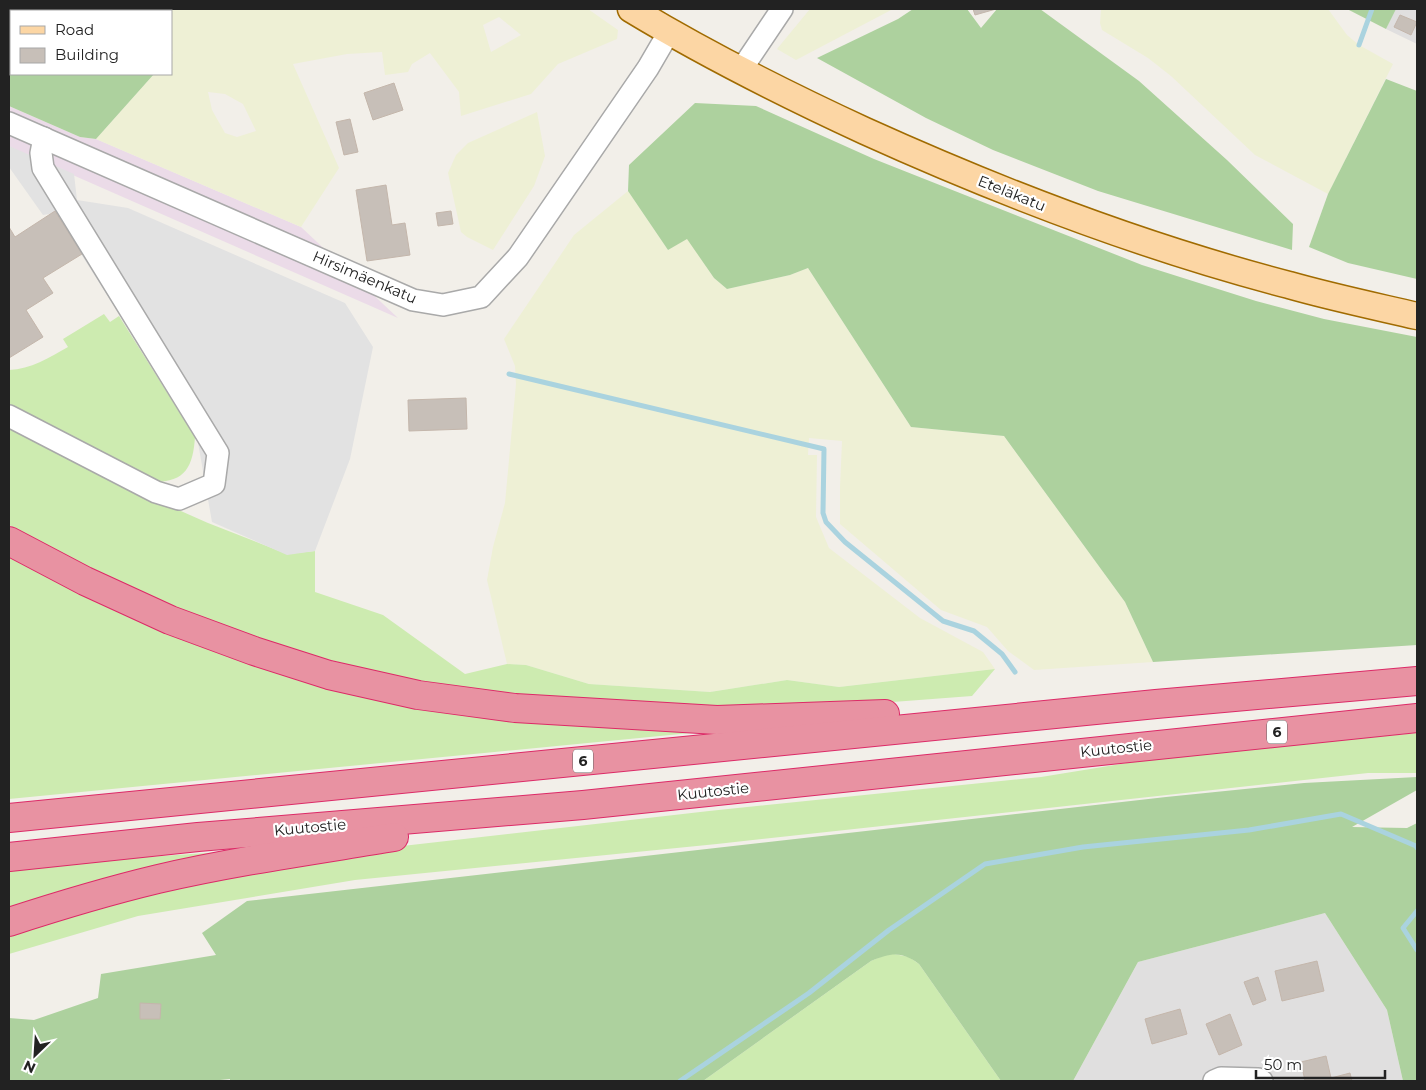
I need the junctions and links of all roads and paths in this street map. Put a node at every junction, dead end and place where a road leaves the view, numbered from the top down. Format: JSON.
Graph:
{"nodes":[{"id":1,"x":631,"y":9,"type":"edge"},
{"id":2,"x":782,"y":9,"type":"edge"},
{"id":3,"x":670,"y":32,"type":"junction"},
{"id":4,"x":741,"y":70,"type":"junction"},
{"id":5,"x":9,"y":123,"type":"edge"},
{"id":6,"x":44,"y":138,"type":"junction"},
{"id":7,"x":1417,"y":316,"type":"edge"},
{"id":8,"x":9,"y":416,"type":"edge"},
{"id":9,"x":9,"y":541,"type":"edge"},
{"id":10,"x":1417,"y":680,"type":"edge"},
{"id":11,"x":1156,"y":704,"type":"junction"},
{"id":12,"x":1417,"y":718,"type":"edge"},
{"id":13,"x":583,"y":805,"type":"junction"},
{"id":14,"x":9,"y":818,"type":"edge"},
{"id":15,"x":9,"y":857,"type":"edge"},
{"id":16,"x":9,"y":922,"type":"edge"},
{"id":17,"x":1214,"y":1081,"type":"edge"},
{"id":18,"x":1262,"y":1081,"type":"edge"}],
"edges":[{"from":1,"to":3,"type":"main road","name":"Eteläkatu"},
{"from":2,"to":4,"type":"street"},
{"from":3,"to":4,"type":"main road","name":"Eteläkatu"},
{"from":3,"to":6,"type":"street","name":"Hirsimäenkatu"},
{"from":4,"to":7,"type":"main road","name":"Eteläkatu"},
{"from":5,"to":6,"type":"street","name":"Hirsimäenkatu"},
{"from":6,"to":8,"type":"street"},
{"from":9,"to":11,"type":"highway"},
{"from":10,"to":11,"type":"highway","number":"6"},
{"from":11,"to":14,"type":"highway","number":"6"},
{"from":12,"to":13,"type":"highway","name":"Kuutostie","number":"6"},
{"from":13,"to":15,"type":"highway","name":"Kuutostie","number":"6"},
{"from":13,"to":16,"type":"highway"},
{"from":17,"to":18,"type":"street"}]}
